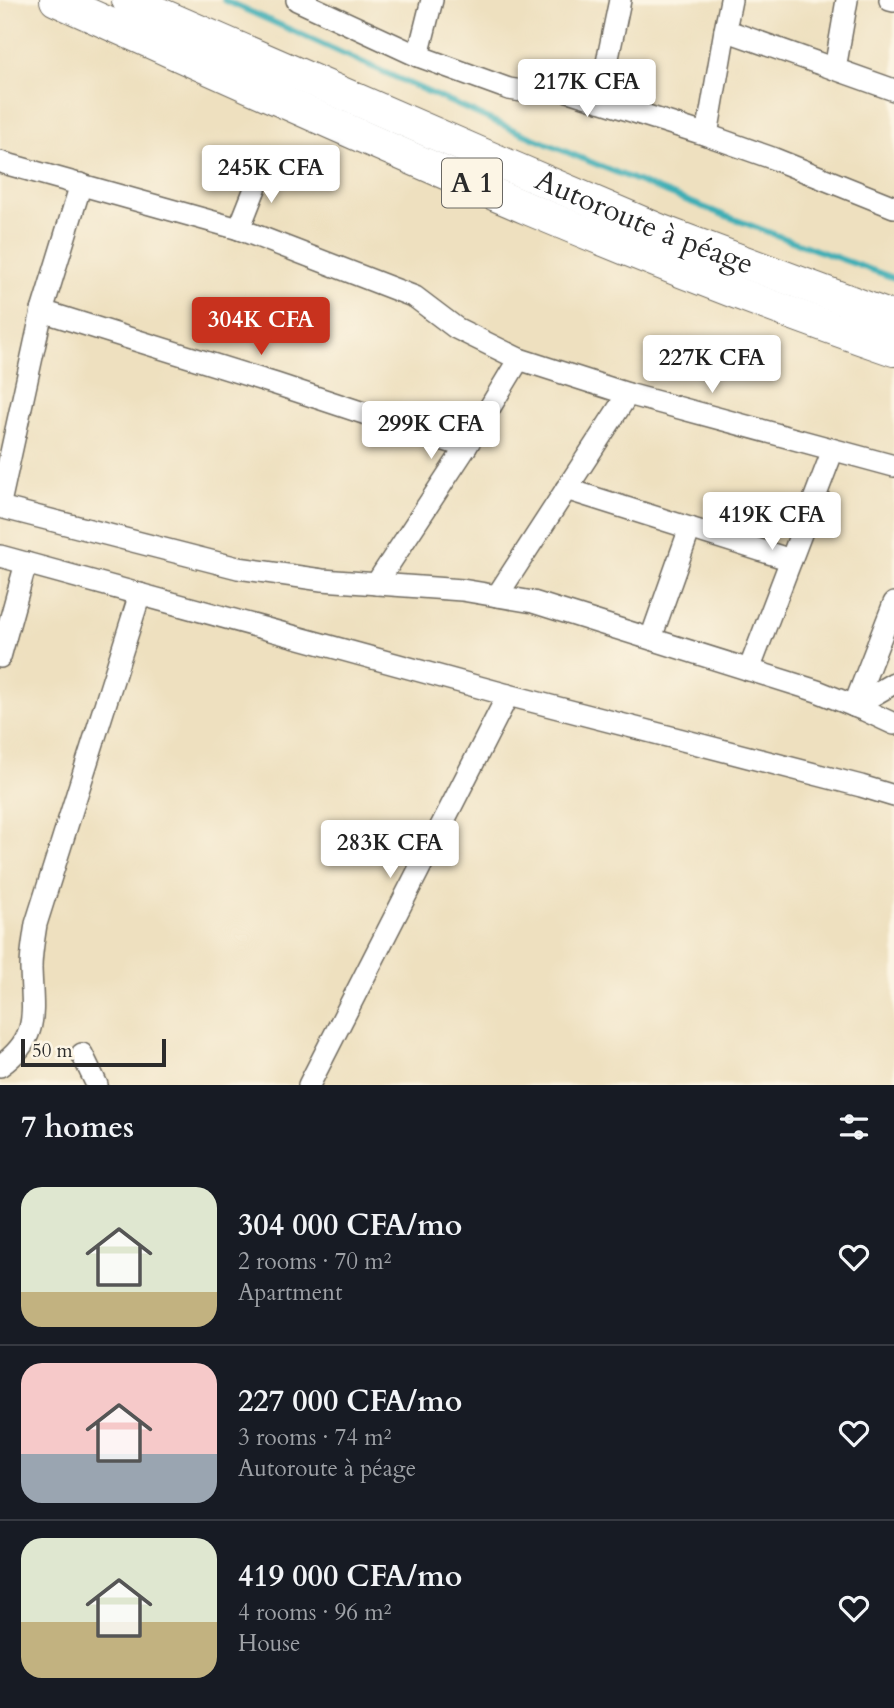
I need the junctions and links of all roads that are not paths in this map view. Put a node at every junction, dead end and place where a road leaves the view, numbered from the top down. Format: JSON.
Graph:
{"nodes":[{"id":1,"x":56,"y":0,"type":"edge"},
{"id":2,"x":128,"y":0,"type":"edge"},
{"id":3,"x":297,"y":0,"type":"edge"},
{"id":4,"x":432,"y":0,"type":"edge"},
{"id":5,"x":620,"y":0,"type":"edge"},
{"id":6,"x":731,"y":0,"type":"edge"},
{"id":7,"x":847,"y":0,"type":"edge"},
{"id":8,"x":724,"y":30,"type":"junction"},
{"id":9,"x":418,"y":56,"type":"junction"},
{"id":10,"x":835,"y":69,"type":"junction"},
{"id":11,"x":894,"y":90,"type":"edge"},
{"id":12,"x":600,"y":101,"type":"junction"},
{"id":13,"x":707,"y":135,"type":"junction"},
{"id":14,"x":0,"y":162,"type":"edge"},
{"id":15,"x":264,"y":166,"type":"dead end"},
{"id":16,"x":81,"y":184,"type":"junction"},
{"id":17,"x":894,"y":207,"type":"edge"},
{"id":18,"x":239,"y":229,"type":"junction"},
{"id":19,"x":42,"y":310,"type":"junction"},
{"id":20,"x":894,"y":318,"type":"edge"},
{"id":21,"x":894,"y":351,"type":"edge"},
{"id":22,"x":519,"y":359,"type":"junction"},
{"id":23,"x":628,"y":394,"type":"junction"},
{"id":24,"x":466,"y":447,"type":"junction"},
{"id":25,"x":833,"y":450,"type":"junction"},
{"id":26,"x":894,"y":466,"type":"edge"},
{"id":27,"x":566,"y":489,"type":"junction"},
{"id":28,"x":0,"y":505,"type":"edge"},
{"id":29,"x":690,"y":528,"type":"junction"},
{"id":30,"x":0,"y":556,"type":"edge"},
{"id":31,"x":791,"y":560,"type":"junction"},
{"id":32,"x":26,"y":563,"type":"junction"},
{"id":33,"x":376,"y":584,"type":"junction"},
{"id":34,"x":140,"y":594,"type":"junction"},
{"id":35,"x":496,"y":596,"type":"junction"},
{"id":36,"x":894,"y":603,"type":"edge"},
{"id":37,"x":651,"y":638,"type":"junction"},
{"id":38,"x":0,"y":657,"type":"edge"},
{"id":39,"x":749,"y":670,"type":"junction"},
{"id":40,"x":894,"y":682,"type":"edge"},
{"id":41,"x":508,"y":695,"type":"junction"},
{"id":42,"x":854,"y":706,"type":"junction"},
{"id":43,"x":894,"y":724,"type":"edge"},
{"id":44,"x":894,"y":796,"type":"edge"},
{"id":45,"x":82,"y":1054,"type":"dead end"},
{"id":46,"x":0,"y":1066,"type":"edge"},
{"id":47,"x":97,"y":1085,"type":"edge"},
{"id":48,"x":309,"y":1085,"type":"edge"}],
"edges":[{"from":1,"to":21,"type":"highway","number":"A 1"},
{"from":2,"to":20,"type":"highway","name":"Autoroute à péage","number":"A 1"},
{"from":3,"to":9,"type":"street"},
{"from":4,"to":9,"type":"street"},
{"from":5,"to":12,"type":"street"},
{"from":6,"to":8,"type":"street"},
{"from":7,"to":10,"type":"street"},
{"from":8,"to":10,"type":"street"},
{"from":8,"to":13,"type":"street"},
{"from":9,"to":12,"type":"street"},
{"from":10,"to":11,"type":"street"},
{"from":12,"to":13,"type":"street"},
{"from":13,"to":17,"type":"street"},
{"from":14,"to":16,"type":"street"},
{"from":15,"to":18,"type":"street"},
{"from":16,"to":18,"type":"street"},
{"from":16,"to":19,"type":"street"},
{"from":18,"to":22,"type":"street"},
{"from":19,"to":24,"type":"street"},
{"from":19,"to":28,"type":"street"},
{"from":22,"to":23,"type":"street"},
{"from":22,"to":24,"type":"street"},
{"from":23,"to":25,"type":"street"},
{"from":23,"to":27,"type":"street"},
{"from":24,"to":33,"type":"street"},
{"from":25,"to":26,"type":"street"},
{"from":25,"to":31,"type":"street"},
{"from":27,"to":29,"type":"street"},
{"from":27,"to":35,"type":"street"},
{"from":28,"to":33,"type":"street"},
{"from":29,"to":31,"type":"street"},
{"from":29,"to":37,"type":"street"},
{"from":30,"to":32,"type":"street"},
{"from":31,"to":39,"type":"street"},
{"from":32,"to":34,"type":"street"},
{"from":32,"to":38,"type":"street"},
{"from":33,"to":35,"type":"street"},
{"from":34,"to":41,"type":"street"},
{"from":34,"to":46,"type":"street"},
{"from":35,"to":37,"type":"street"},
{"from":36,"to":42,"type":"street"},
{"from":37,"to":39,"type":"street"},
{"from":39,"to":42,"type":"street"},
{"from":40,"to":42,"type":"street"},
{"from":41,"to":44,"type":"street"},
{"from":41,"to":48,"type":"street"},
{"from":42,"to":43,"type":"street"},
{"from":45,"to":47,"type":"street"}]}
